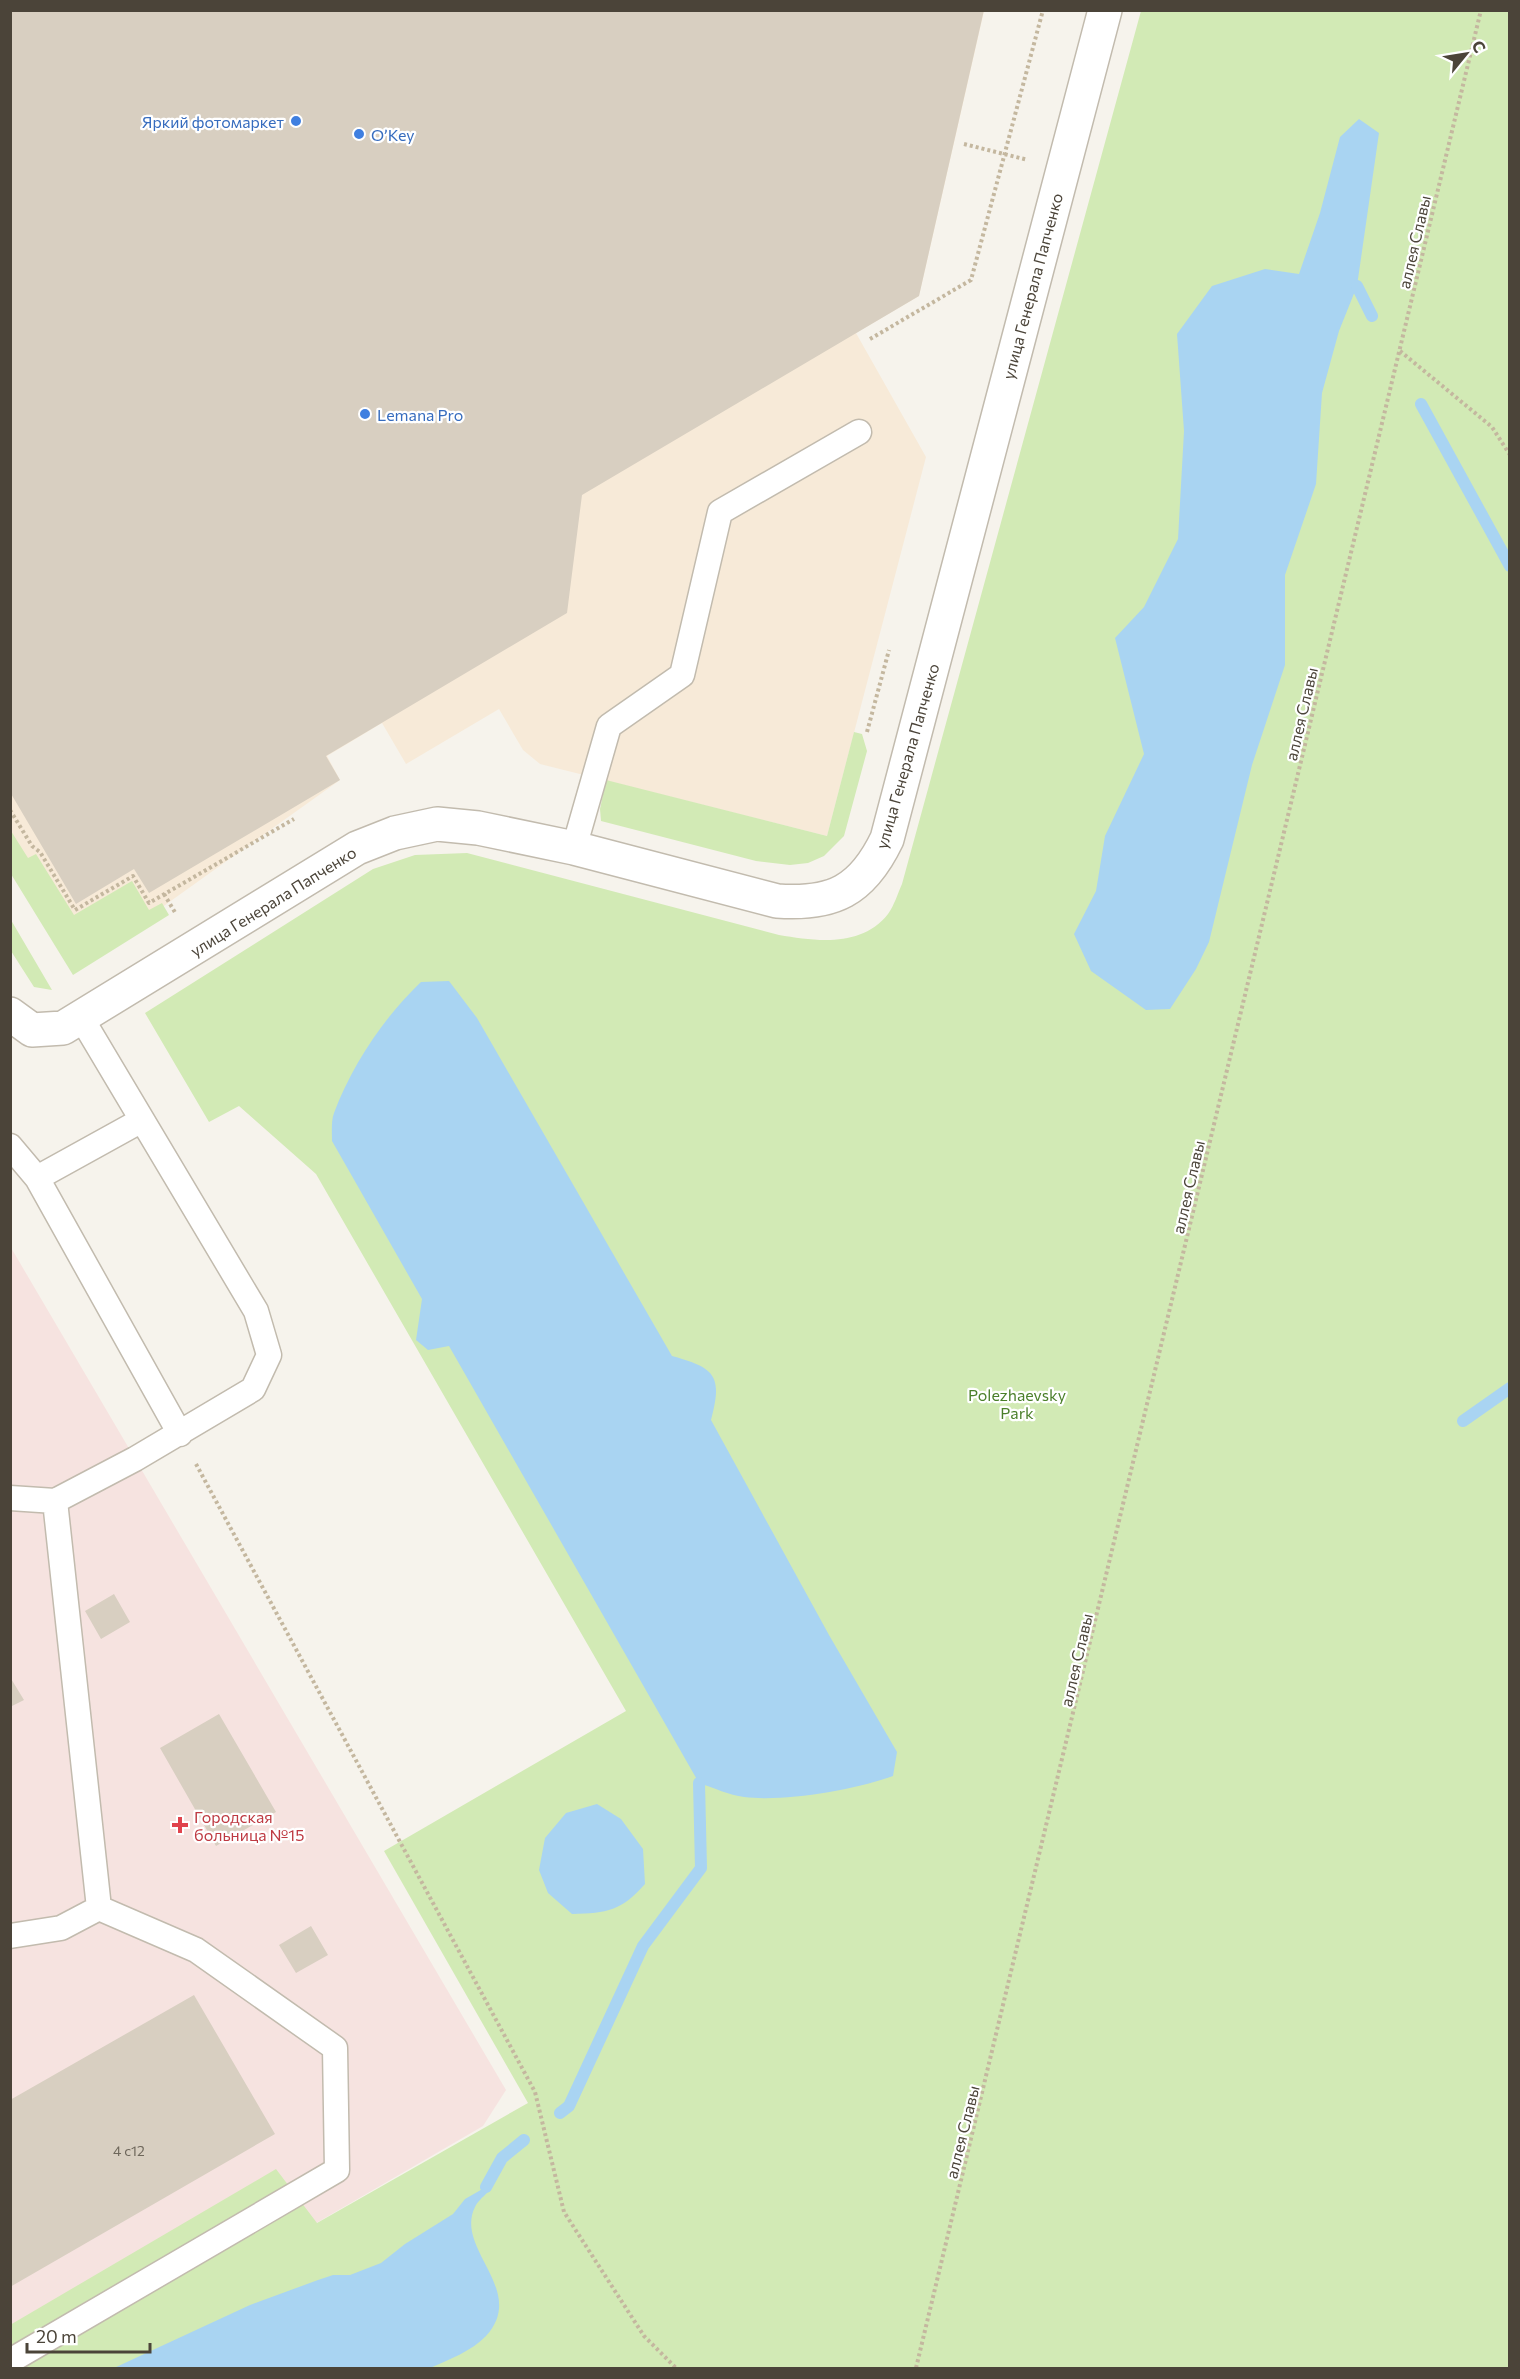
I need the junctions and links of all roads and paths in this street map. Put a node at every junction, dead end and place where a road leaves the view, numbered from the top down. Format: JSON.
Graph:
{"nodes":[{"id":1,"x":1043,"y":10,"type":"edge"},
{"id":2,"x":1105,"y":10,"type":"edge"},
{"id":3,"x":1481,"y":10,"type":"edge"},
{"id":4,"x":964,"y":144,"type":"dead end"},
{"id":5,"x":1004,"y":154,"type":"junction"},
{"id":6,"x":1032,"y":161,"type":"dead end"},
{"id":7,"x":870,"y":339,"type":"dead end"},
{"id":8,"x":1400,"y":351,"type":"junction"},
{"id":9,"x":859,"y":432,"type":"dead end"},
{"id":10,"x":1509,"y":455,"type":"edge"},
{"id":11,"x":889,"y":650,"type":"dead end"},
{"id":12,"x":867,"y":732,"type":"dead end"},
{"id":13,"x":10,"y":810,"type":"edge"},
{"id":14,"x":13,"y":819,"type":"edge"},
{"id":15,"x":294,"y":819,"type":"dead end"},
{"id":16,"x":574,"y":848,"type":"junction"},
{"id":17,"x":164,"y":894,"type":"junction"},
{"id":18,"x":175,"y":912,"type":"dead end"},
{"id":19,"x":10,"y":1014,"type":"edge"},
{"id":20,"x":82,"y":1019,"type":"junction"},
{"id":21,"x":142,"y":1120,"type":"junction"},
{"id":22,"x":10,"y":1146,"type":"edge"},
{"id":23,"x":37,"y":1178,"type":"junction"},
{"id":24,"x":180,"y":1434,"type":"junction"},
{"id":25,"x":10,"y":1498,"type":"edge"},
{"id":26,"x":55,"y":1501,"type":"junction"},
{"id":27,"x":99,"y":1908,"type":"junction"},
{"id":28,"x":10,"y":1936,"type":"edge"},
{"id":29,"x":10,"y":2361,"type":"edge"},
{"id":30,"x":676,"y":2368,"type":"edge"},
{"id":31,"x":916,"y":2368,"type":"edge"}],
"edges":[{"from":1,"to":5,"type":"path"},
{"from":2,"to":16,"type":"street","name":"улица Генерала Папченко"},
{"from":3,"to":8,"type":"path","name":"аллея Славы"},
{"from":4,"to":5,"type":"path"},
{"from":5,"to":6,"type":"path"},
{"from":5,"to":7,"type":"path"},
{"from":8,"to":10,"type":"path"},
{"from":8,"to":31,"type":"path","name":"аллея Славы"},
{"from":9,"to":16,"type":"lane"},
{"from":11,"to":12,"type":"path"},
{"from":13,"to":14,"type":"path"},
{"from":14,"to":17,"type":"path"},
{"from":15,"to":17,"type":"path"},
{"from":16,"to":20,"type":"street","name":"улица Генерала Папченко"},
{"from":17,"to":18,"type":"path"},
{"from":19,"to":20,"type":"street","name":"улица Генерала Папченко"},
{"from":20,"to":21,"type":"lane"},
{"from":21,"to":23,"type":"lane"},
{"from":21,"to":24,"type":"lane"},
{"from":22,"to":23,"type":"lane"},
{"from":23,"to":24,"type":"lane"},
{"from":24,"to":26,"type":"lane"},
{"from":24,"to":30,"type":"path"},
{"from":25,"to":26,"type":"lane"},
{"from":26,"to":27,"type":"lane"},
{"from":27,"to":28,"type":"lane"},
{"from":27,"to":29,"type":"lane"}]}
